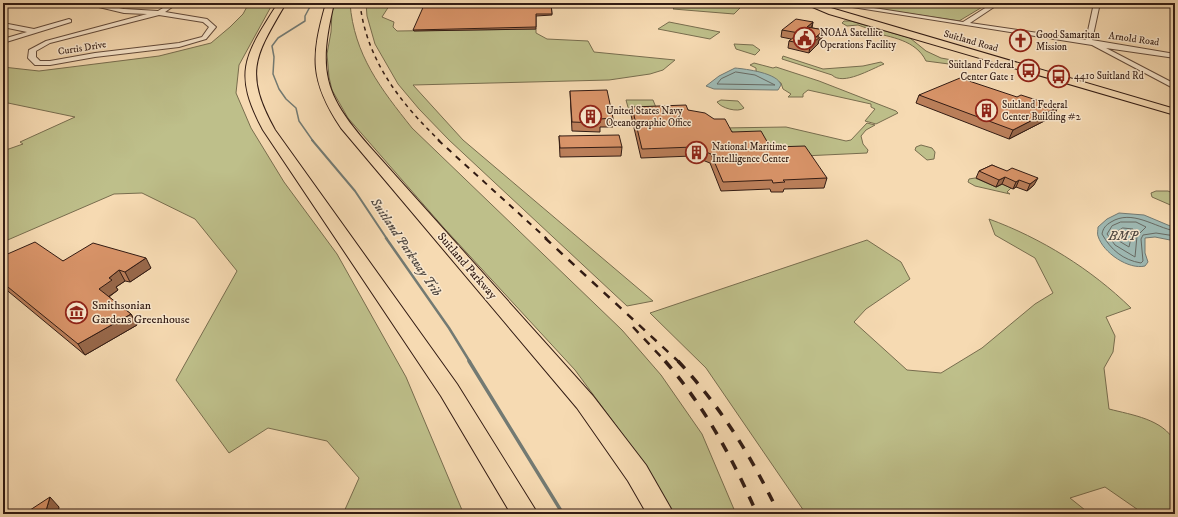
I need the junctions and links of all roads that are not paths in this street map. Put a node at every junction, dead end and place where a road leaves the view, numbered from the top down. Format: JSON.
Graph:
{"nodes":[{"id":1,"x":86,"y":3,"type":"edge"},
{"id":2,"x":175,"y":3,"type":"edge"},
{"id":3,"x":282,"y":3,"type":"edge"},
{"id":4,"x":330,"y":3,"type":"edge"},
{"id":5,"x":807,"y":3,"type":"edge"},
{"id":6,"x":830,"y":3,"type":"edge"},
{"id":7,"x":997,"y":3,"type":"edge"},
{"id":8,"x":1097,"y":3,"type":"edge"},
{"id":9,"x":1168,"y":6,"type":"dead end"},
{"id":10,"x":1175,"y":6,"type":"edge"},
{"id":11,"x":158,"y":13,"type":"junction"},
{"id":12,"x":68,"y":21,"type":"dead end"},
{"id":13,"x":964,"y":23,"type":"junction"},
{"id":14,"x":3,"y":25,"type":"edge"},
{"id":15,"x":34,"y":31,"type":"junction"},
{"id":16,"x":3,"y":41,"type":"edge"},
{"id":17,"x":1091,"y":42,"type":"junction"},
{"id":18,"x":1175,"y":56,"type":"edge"},
{"id":19,"x":1175,"y":87,"type":"edge"},
{"id":20,"x":1175,"y":112,"type":"edge"},
{"id":21,"x":525,"y":514,"type":"edge"},
{"id":22,"x":661,"y":514,"type":"edge"}],
"edges":[{"from":1,"to":11,"type":"street","name":"Curtis Drive"},
{"from":2,"to":11,"type":"street","name":"Curtis Drive"},
{"from":3,"to":21,"type":"highway"},
{"from":4,"to":22,"type":"highway","name":"Suitland Parkway"},
{"from":5,"to":20,"type":"main road","name":"Suitland Road"},
{"from":6,"to":13,"type":"street","name":"Arnold Road"},
{"from":7,"to":13,"type":"street"},
{"from":8,"to":17,"type":"street"},
{"from":9,"to":10,"type":"street"},
{"from":11,"to":11,"type":"street","name":"Curtis Drive"},
{"from":12,"to":15,"type":"street"},
{"from":13,"to":17,"type":"street","name":"Arnold Road"},
{"from":14,"to":15,"type":"street"},
{"from":15,"to":16,"type":"street"},
{"from":17,"to":18,"type":"street","name":"Arnold Road"},
{"from":17,"to":19,"type":"street"}]}
